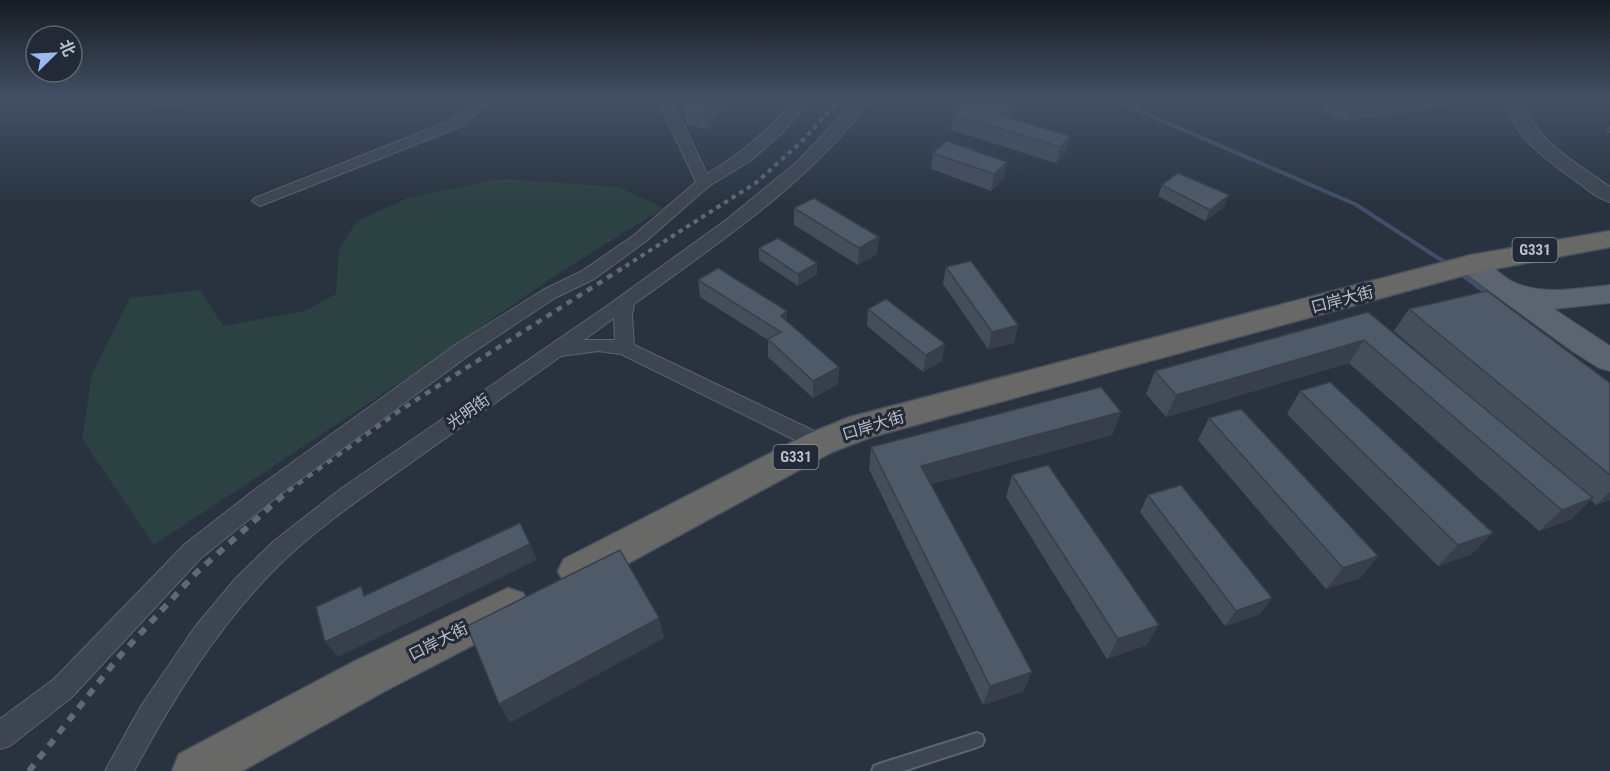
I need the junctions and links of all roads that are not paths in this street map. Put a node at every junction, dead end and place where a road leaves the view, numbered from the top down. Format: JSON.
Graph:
{"nodes":[{"id":1,"x":429,"y":134,"type":"edge"},
{"id":2,"x":681,"y":134,"type":"edge"},
{"id":3,"x":773,"y":134,"type":"edge"},
{"id":4,"x":834,"y":134,"type":"edge"},
{"id":5,"x":1532,"y":134,"type":"edge"},
{"id":6,"x":704,"y":183,"type":"junction"},
{"id":7,"x":1610,"y":196,"type":"edge"},
{"id":8,"x":260,"y":201,"type":"dead end"},
{"id":9,"x":1610,"y":239,"type":"edge"},
{"id":10,"x":1460,"y":267,"type":"junction"},
{"id":11,"x":1500,"y":284,"type":"junction"},
{"id":12,"x":1610,"y":294,"type":"edge"},
{"id":13,"x":626,"y":302,"type":"junction"},
{"id":14,"x":625,"y":348,"type":"junction"},
{"id":15,"x":554,"y":351,"type":"junction"},
{"id":16,"x":1610,"y":360,"type":"edge"},
{"id":17,"x":820,"y":443,"type":"junction"},
{"id":18,"x":0,"y":736,"type":"edge"},
{"id":19,"x":977,"y":740,"type":"dead end"},
{"id":20,"x":119,"y":771,"type":"edge"},
{"id":21,"x":196,"y":771,"type":"edge"},
{"id":22,"x":879,"y":771,"type":"edge"}],
"edges":[{"from":1,"to":8,"type":"street"},
{"from":2,"to":6,"type":"street"},
{"from":3,"to":6,"type":"street"},
{"from":4,"to":13,"type":"street","name":"光明街"},
{"from":5,"to":7,"type":"street"},
{"from":6,"to":18,"type":"street"},
{"from":9,"to":10,"type":"highway","name":"口岸大街","number":"G331"},
{"from":10,"to":11,"type":"main road"},
{"from":10,"to":17,"type":"highway","name":"口岸大街","number":"G331"},
{"from":11,"to":12,"type":"main road"},
{"from":11,"to":16,"type":"main road"},
{"from":13,"to":14,"type":"street"},
{"from":13,"to":15,"type":"street","name":"光明街"},
{"from":14,"to":15,"type":"street"},
{"from":14,"to":17,"type":"street"},
{"from":15,"to":20,"type":"street","name":"光明街"},
{"from":17,"to":21,"type":"highway","name":"口岸大街","number":"G331"},
{"from":19,"to":22,"type":"lane"}]}
